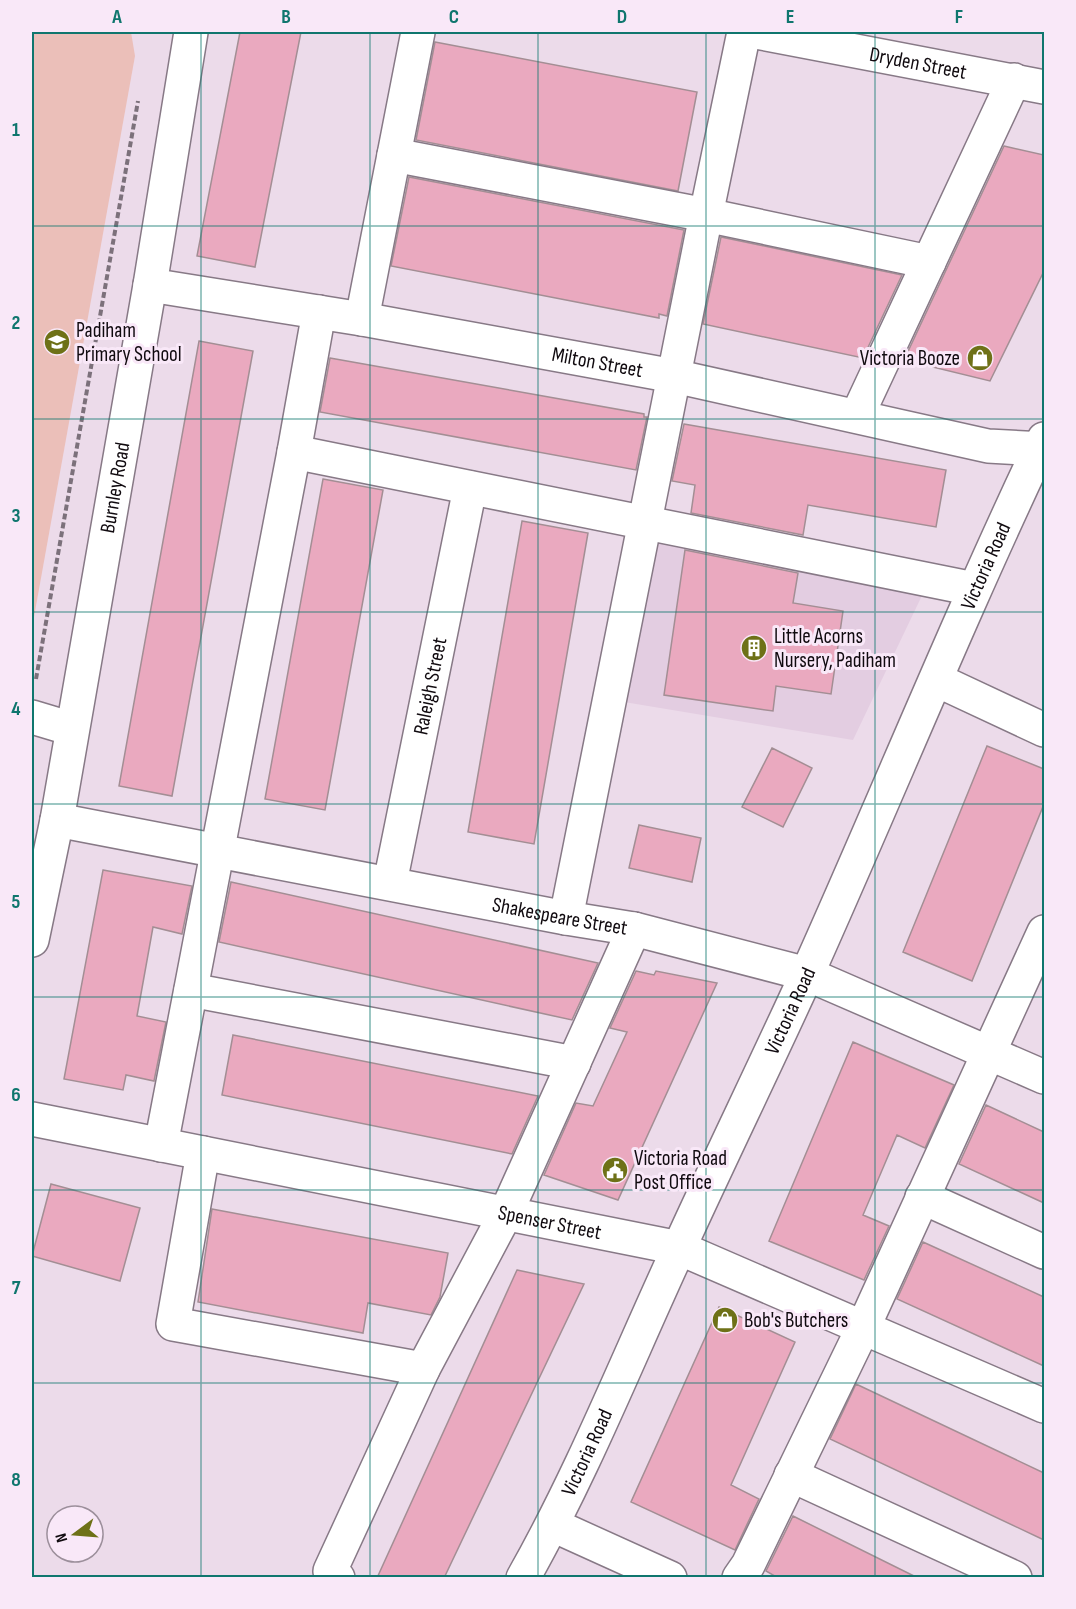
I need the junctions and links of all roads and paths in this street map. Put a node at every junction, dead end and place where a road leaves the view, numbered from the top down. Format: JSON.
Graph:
{"nodes":[{"id":1,"x":190,"y":32,"type":"edge"},
{"id":2,"x":418,"y":32,"type":"edge"},
{"id":3,"x":744,"y":32,"type":"edge"},
{"id":4,"x":756,"y":32,"type":"edge"},
{"id":5,"x":1029,"y":84,"type":"edge"},
{"id":6,"x":140,"y":90,"type":"dead end"},
{"id":7,"x":394,"y":155,"type":"junction"},
{"id":8,"x":706,"y":215,"type":"junction"},
{"id":9,"x":928,"y":262,"type":"junction"},
{"id":10,"x":150,"y":285,"type":"junction"},
{"id":11,"x":319,"y":312,"type":"junction"},
{"id":12,"x":362,"y":319,"type":"junction"},
{"id":13,"x":674,"y":376,"type":"junction"},
{"id":14,"x":857,"y":416,"type":"junction"},
{"id":15,"x":1043,"y":446,"type":"edge"},
{"id":16,"x":294,"y":452,"type":"junction"},
{"id":17,"x":470,"y":488,"type":"junction"},
{"id":18,"x":646,"y":524,"type":"junction"},
{"id":19,"x":974,"y":589,"type":"junction"},
{"id":20,"x":36,"y":680,"type":"dead end"},
{"id":21,"x":937,"y":680,"type":"junction"},
{"id":22,"x":32,"y":717,"type":"edge"},
{"id":23,"x":72,"y":729,"type":"junction"},
{"id":24,"x":1044,"y":730,"type":"edge"},
{"id":25,"x":57,"y":820,"type":"junction"},
{"id":26,"x":217,"y":850,"type":"junction"},
{"id":27,"x":390,"y":883,"type":"junction"},
{"id":28,"x":566,"y":918,"type":"junction"},
{"id":29,"x":634,"y":929,"type":"junction"},
{"id":30,"x":1044,"y":932,"type":"edge"},
{"id":31,"x":32,"y":940,"type":"edge"},
{"id":32,"x":807,"y":974,"type":"junction"},
{"id":33,"x":191,"y":990,"type":"junction"},
{"id":34,"x":989,"y":1052,"type":"junction"},
{"id":35,"x":574,"y":1063,"type":"junction"},
{"id":36,"x":1044,"y":1077,"type":"edge"},
{"id":37,"x":32,"y":1119,"type":"edge"},
{"id":38,"x":161,"y":1145,"type":"junction"},
{"id":39,"x":203,"y":1153,"type":"junction"},
{"id":40,"x":922,"y":1197,"type":"junction"},
{"id":41,"x":506,"y":1213,"type":"junction"},
{"id":42,"x":679,"y":1248,"type":"junction"},
{"id":43,"x":1044,"y":1252,"type":"edge"},
{"id":44,"x":863,"y":1328,"type":"junction"},
{"id":45,"x":423,"y":1369,"type":"junction"},
{"id":46,"x":1044,"y":1406,"type":"edge"},
{"id":47,"x":791,"y":1474,"type":"junction"},
{"id":48,"x":553,"y":1525,"type":"junction"},
{"id":49,"x":338,"y":1578,"type":"edge"},
{"id":50,"x":523,"y":1578,"type":"edge"},
{"id":51,"x":670,"y":1578,"type":"edge"},
{"id":52,"x":739,"y":1578,"type":"edge"},
{"id":53,"x":1015,"y":1578,"type":"edge"}],
"edges":[{"from":1,"to":10,"type":"street","name":"Burnley Road"},
{"from":2,"to":7,"type":"street"},
{"from":3,"to":8,"type":"street"},
{"from":4,"to":5,"type":"street","name":"Dryden Street"},
{"from":5,"to":9,"type":"street"},
{"from":6,"to":20,"type":"path"},
{"from":7,"to":8,"type":"street"},
{"from":7,"to":12,"type":"street"},
{"from":8,"to":9,"type":"street"},
{"from":8,"to":13,"type":"street"},
{"from":9,"to":14,"type":"street"},
{"from":10,"to":11,"type":"street","name":"Milton Street"},
{"from":10,"to":23,"type":"street","name":"Burnley Road"},
{"from":11,"to":12,"type":"street","name":"Milton Street"},
{"from":11,"to":16,"type":"street"},
{"from":12,"to":13,"type":"street","name":"Milton Street"},
{"from":13,"to":14,"type":"street","name":"Milton Street"},
{"from":13,"to":18,"type":"street"},
{"from":14,"to":15,"type":"street","name":"Milton Street"},
{"from":15,"to":19,"type":"street","name":"Victoria Road"},
{"from":16,"to":17,"type":"street"},
{"from":16,"to":26,"type":"street"},
{"from":17,"to":18,"type":"street"},
{"from":17,"to":27,"type":"street","name":"Raleigh Street"},
{"from":18,"to":19,"type":"street"},
{"from":18,"to":28,"type":"street"},
{"from":19,"to":21,"type":"street","name":"Victoria Road"},
{"from":21,"to":24,"type":"street"},
{"from":21,"to":32,"type":"street","name":"Victoria Road"},
{"from":22,"to":23,"type":"street"},
{"from":23,"to":25,"type":"street","name":"Burnley Road"},
{"from":25,"to":26,"type":"street","name":"Shakespeare Street"},
{"from":25,"to":31,"type":"street","name":"Burnley Road"},
{"from":26,"to":27,"type":"street","name":"Shakespeare Street"},
{"from":26,"to":33,"type":"street"},
{"from":27,"to":28,"type":"street","name":"Shakespeare Street"},
{"from":28,"to":29,"type":"street","name":"Shakespeare Street"},
{"from":29,"to":32,"type":"street","name":"Shakespeare Street"},
{"from":29,"to":35,"type":"street"},
{"from":30,"to":34,"type":"street"},
{"from":32,"to":34,"type":"street","name":"Shakespeare Street"},
{"from":32,"to":42,"type":"street","name":"Victoria Road"},
{"from":33,"to":35,"type":"street"},
{"from":33,"to":38,"type":"street"},
{"from":34,"to":36,"type":"street","name":"Shakespeare Street"},
{"from":34,"to":40,"type":"street"},
{"from":35,"to":41,"type":"street"},
{"from":37,"to":38,"type":"street","name":"Spenser Street"},
{"from":38,"to":39,"type":"street","name":"Spenser Street"},
{"from":39,"to":41,"type":"street","name":"Spenser Street"},
{"from":39,"to":45,"type":"street"},
{"from":40,"to":43,"type":"street"},
{"from":40,"to":44,"type":"street"},
{"from":41,"to":42,"type":"street","name":"Spenser Street"},
{"from":41,"to":45,"type":"street"},
{"from":42,"to":44,"type":"street","name":"Spenser Street"},
{"from":42,"to":48,"type":"street","name":"Victoria Road"},
{"from":44,"to":46,"type":"street","name":"Spenser Street"},
{"from":44,"to":47,"type":"street"},
{"from":45,"to":49,"type":"street"},
{"from":47,"to":52,"type":"street"},
{"from":47,"to":53,"type":"street"},
{"from":48,"to":50,"type":"street","name":"Victoria Road"},
{"from":48,"to":51,"type":"street"}]}
